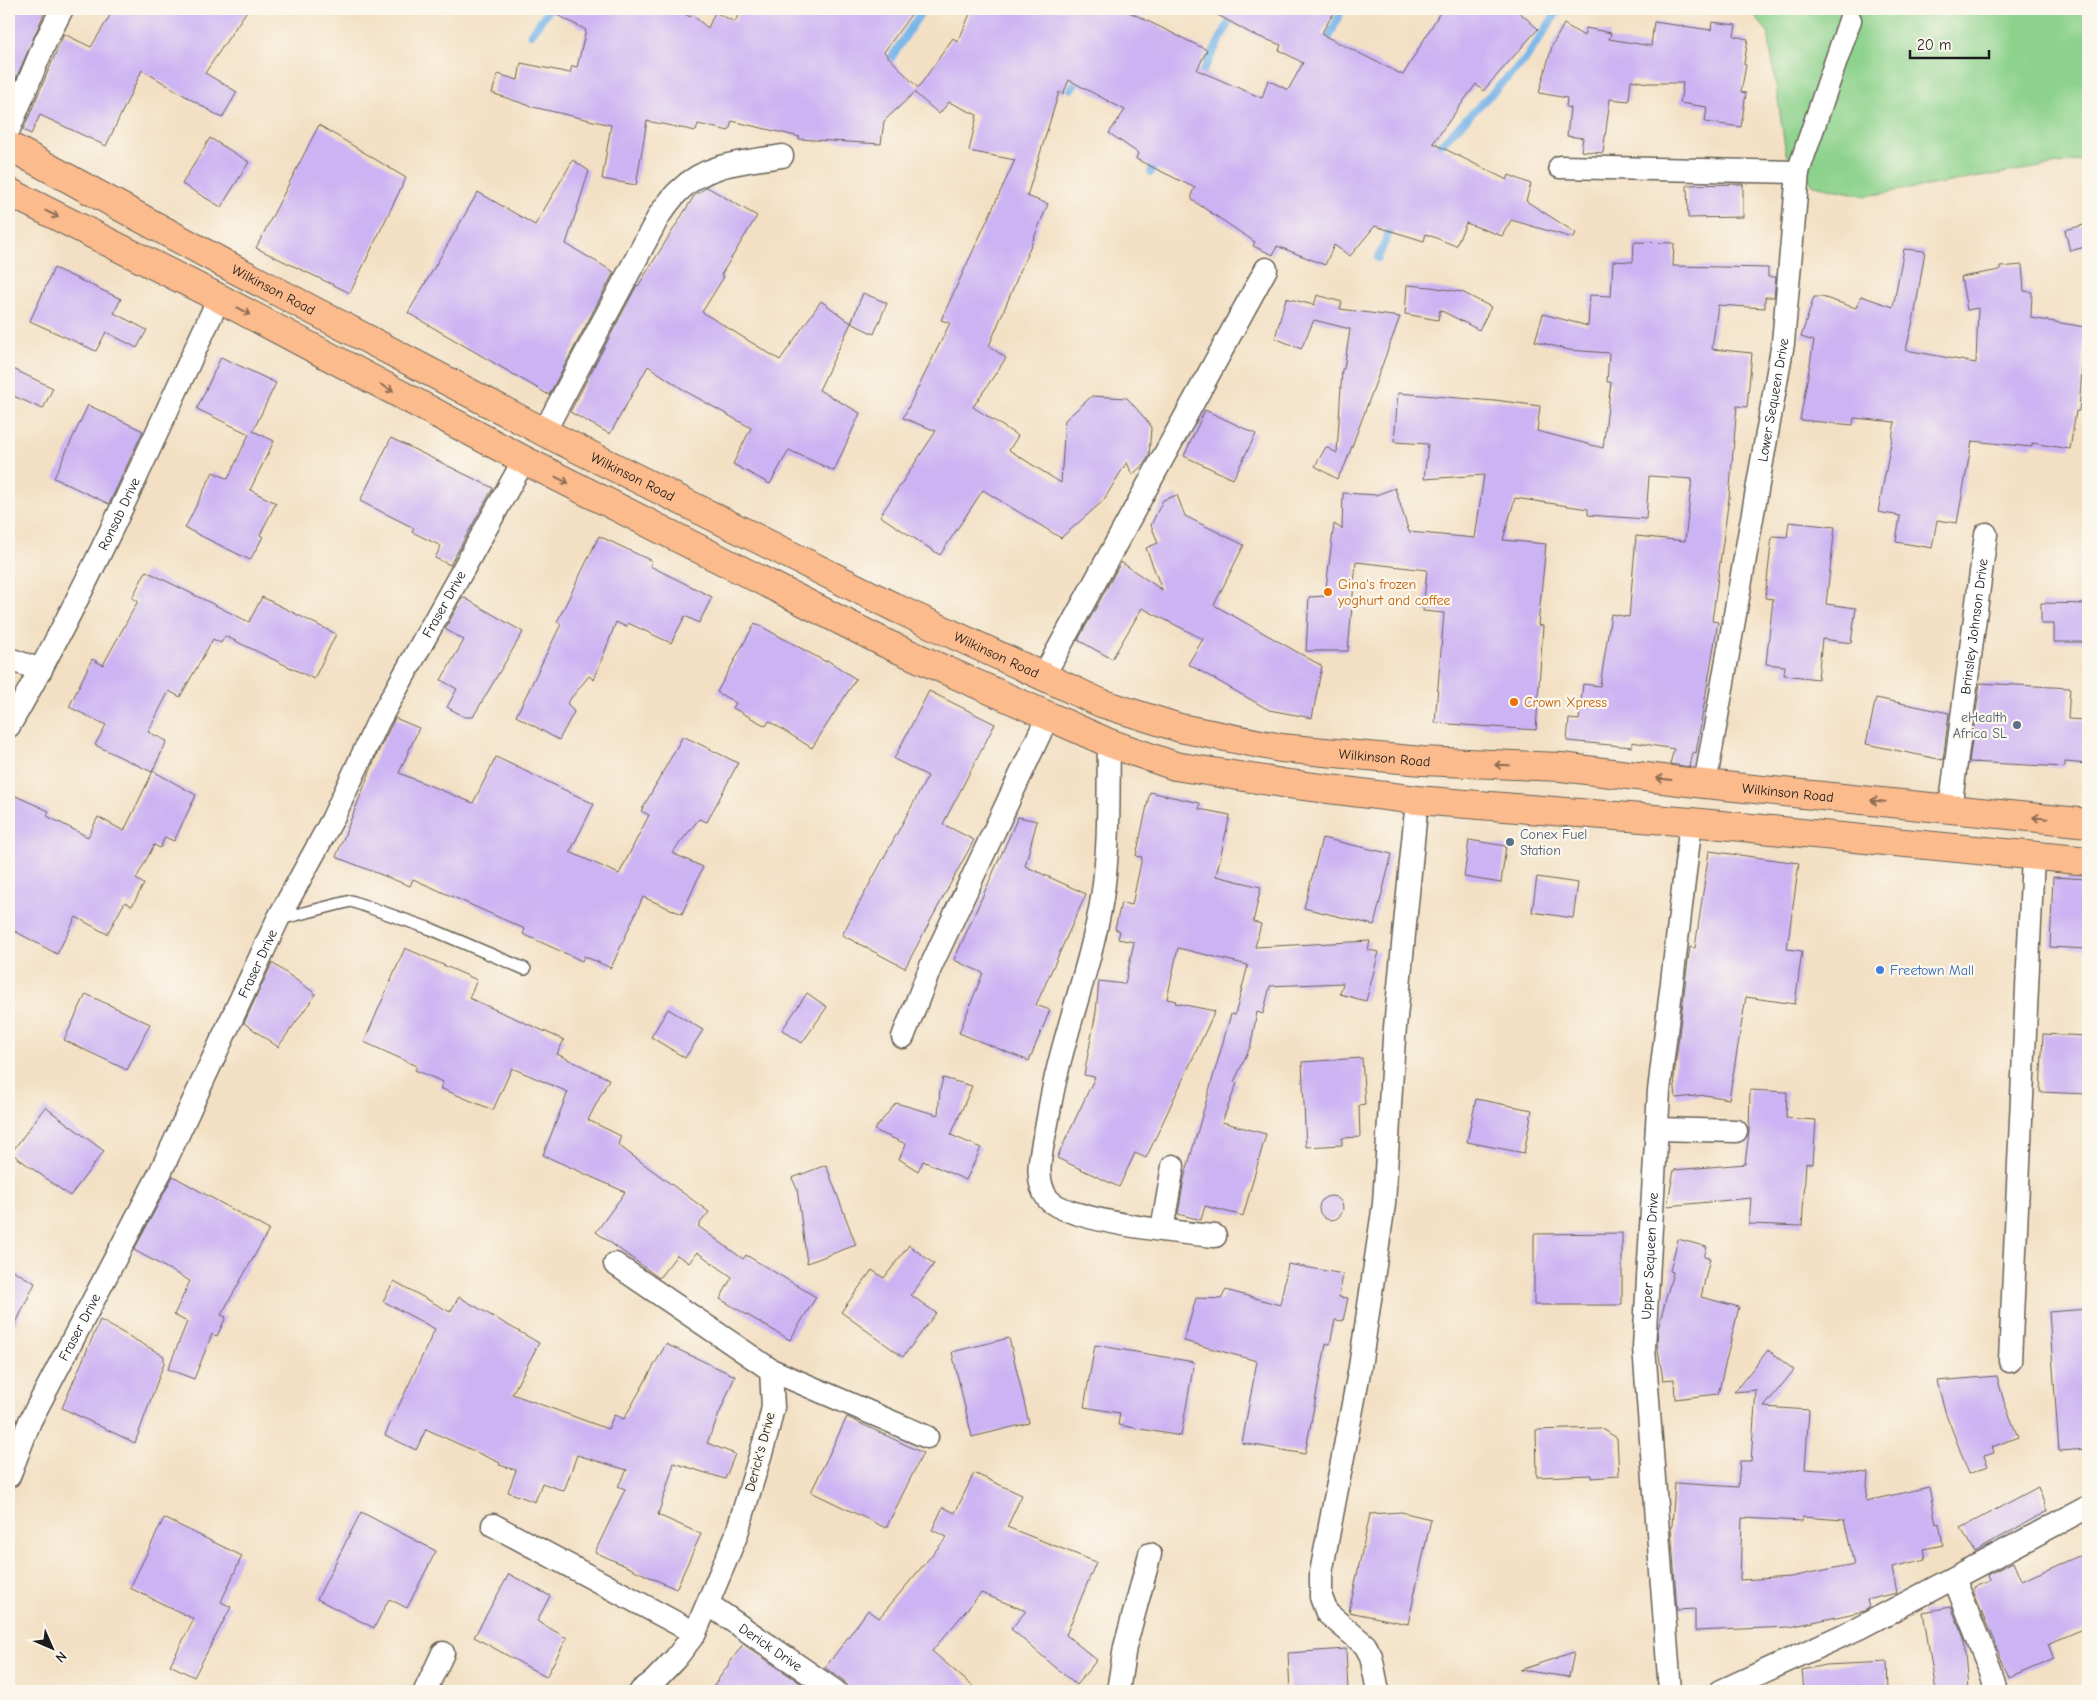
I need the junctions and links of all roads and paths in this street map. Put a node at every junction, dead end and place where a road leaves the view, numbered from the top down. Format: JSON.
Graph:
{"nodes":[{"id":1,"x":62,"y":9,"type":"edge"},
{"id":2,"x":1850,"y":20,"type":"dead end"},
{"id":3,"x":9,"y":129,"type":"edge"},
{"id":4,"x":9,"y":146,"type":"edge"},
{"id":5,"x":782,"y":156,"type":"dead end"},
{"id":6,"x":1560,"y":167,"type":"dead end"},
{"id":7,"x":1798,"y":172,"type":"junction"},
{"id":8,"x":9,"y":192,"type":"edge"},
{"id":9,"x":1266,"y":269,"type":"dead end"},
{"id":10,"x":220,"y":298,"type":"junction"},
{"id":11,"x":544,"y":432,"type":"junction"},
{"id":12,"x":524,"y":460,"type":"junction"},
{"id":13,"x":1986,"y":534,"type":"dead end"},
{"id":14,"x":9,"y":659,"type":"edge"},
{"id":15,"x":41,"y":670,"type":"junction"},
{"id":16,"x":1043,"y":677,"type":"junction"},
{"id":17,"x":1048,"y":716,"type":"junction"},
{"id":18,"x":9,"y":726,"type":"edge"},
{"id":19,"x":1109,"y":743,"type":"junction"},
{"id":20,"x":1541,"y":766,"type":"junction"},
{"id":21,"x":1705,"y":784,"type":"junction"},
{"id":22,"x":1417,"y":800,"type":"junction"},
{"id":23,"x":1908,"y":805,"type":"junction"},
{"id":24,"x":1950,"y":809,"type":"junction"},
{"id":25,"x":1538,"y":810,"type":"junction"},
{"id":26,"x":1691,"y":822,"type":"junction"},
{"id":27,"x":2088,"y":823,"type":"edge"},
{"id":28,"x":1904,"y":843,"type":"junction"},
{"id":29,"x":2033,"y":856,"type":"junction"},
{"id":30,"x":2088,"y":862,"type":"edge"},
{"id":31,"x":278,"y":919,"type":"junction"},
{"id":32,"x":525,"y":969,"type":"dead end"},
{"id":33,"x":903,"y":1037,"type":"dead end"},
{"id":34,"x":1657,"y":1130,"type":"junction"},
{"id":35,"x":1736,"y":1132,"type":"dead end"},
{"id":36,"x":1173,"y":1166,"type":"dead end"},
{"id":37,"x":1162,"y":1230,"type":"junction"},
{"id":38,"x":1216,"y":1236,"type":"dead end"},
{"id":39,"x":615,"y":1264,"type":"dead end"},
{"id":40,"x":2010,"y":1362,"type":"dead end"},
{"id":41,"x":771,"y":1370,"type":"junction"},
{"id":42,"x":927,"y":1437,"type":"dead end"},
{"id":43,"x":9,"y":1476,"type":"edge"},
{"id":44,"x":2088,"y":1507,"type":"edge"},
{"id":45,"x":493,"y":1525,"type":"dead end"},
{"id":46,"x":1150,"y":1554,"type":"dead end"},
{"id":47,"x":1954,"y":1578,"type":"junction"},
{"id":48,"x":708,"y":1604,"type":"junction"},
{"id":49,"x":695,"y":1633,"type":"junction"},
{"id":50,"x":443,"y":1653,"type":"dead end"},
{"id":51,"x":426,"y":1691,"type":"edge"},
{"id":52,"x":641,"y":1691,"type":"edge"},
{"id":53,"x":835,"y":1691,"type":"edge"},
{"id":54,"x":1118,"y":1691,"type":"edge"},
{"id":55,"x":1378,"y":1691,"type":"edge"},
{"id":56,"x":1670,"y":1691,"type":"edge"},
{"id":57,"x":1721,"y":1691,"type":"edge"},
{"id":58,"x":1996,"y":1691,"type":"edge"}],
"edges":[{"from":1,"to":3,"type":"street"},
{"from":2,"to":7,"type":"street","name":"Lower Sequeen Drive"},
{"from":4,"to":11,"type":"main road","name":"Wilkinson Road"},
{"from":5,"to":11,"type":"street"},
{"from":6,"to":7,"type":"street"},
{"from":7,"to":21,"type":"street","name":"Lower Sequeen Drive"},
{"from":8,"to":10,"type":"main road","one_way":true},
{"from":9,"to":16,"type":"street"},
{"from":10,"to":12,"type":"main road","one_way":true},
{"from":10,"to":15,"type":"street","name":"Ronsab Drive"},
{"from":11,"to":16,"type":"main road","name":"Wilkinson Road"},
{"from":12,"to":17,"type":"main road","one_way":true},
{"from":12,"to":31,"type":"street","name":"Fraser Drive"},
{"from":13,"to":24,"type":"street","name":"Brinsley Johnson Drive"},
{"from":14,"to":15,"type":"street"},
{"from":15,"to":18,"type":"street","name":"Ronsab Drive"},
{"from":20,"to":16,"type":"main road","name":"Wilkinson Road","one_way":true},
{"from":17,"to":19,"type":"main road"},
{"from":17,"to":33,"type":"street"},
{"from":19,"to":22,"type":"main road"},
{"from":19,"to":37,"type":"street"},
{"from":21,"to":20,"type":"main road","name":"Wilkinson Road","one_way":true},
{"from":20,"to":25,"type":"main road"},
{"from":23,"to":21,"type":"main road","name":"Wilkinson Road","one_way":true},
{"from":22,"to":25,"type":"main road"},
{"from":22,"to":55,"type":"street"},
{"from":23,"to":24,"type":"main road","name":"Wilkinson Road"},
{"from":23,"to":28,"type":"main road"},
{"from":27,"to":24,"type":"main road","name":"Wilkinson Road","one_way":true},
{"from":25,"to":26,"type":"main road"},
{"from":26,"to":28,"type":"main road"},
{"from":26,"to":34,"type":"street","name":"Upper Sequeen Drive"},
{"from":28,"to":29,"type":"main road"},
{"from":29,"to":30,"type":"main road"},
{"from":29,"to":40,"type":"street"},
{"from":31,"to":32,"type":"lane"},
{"from":31,"to":43,"type":"street","name":"Fraser Drive"},
{"from":34,"to":35,"type":"street"},
{"from":34,"to":56,"type":"street","name":"Upper Sequeen Drive"},
{"from":36,"to":37,"type":"street"},
{"from":37,"to":38,"type":"street"},
{"from":39,"to":41,"type":"street"},
{"from":41,"to":42,"type":"street"},
{"from":41,"to":48,"type":"street","name":"Derick's Drive"},
{"from":44,"to":47,"type":"street"},
{"from":45,"to":49,"type":"street"},
{"from":46,"to":54,"type":"street"},
{"from":47,"to":57,"type":"street"},
{"from":47,"to":58,"type":"street"},
{"from":48,"to":49,"type":"street","name":"Derick's Drive"},
{"from":48,"to":53,"type":"street","name":"Derick Drive"},
{"from":49,"to":52,"type":"street","name":"Derick's Drive"},
{"from":50,"to":51,"type":"street"}]}
